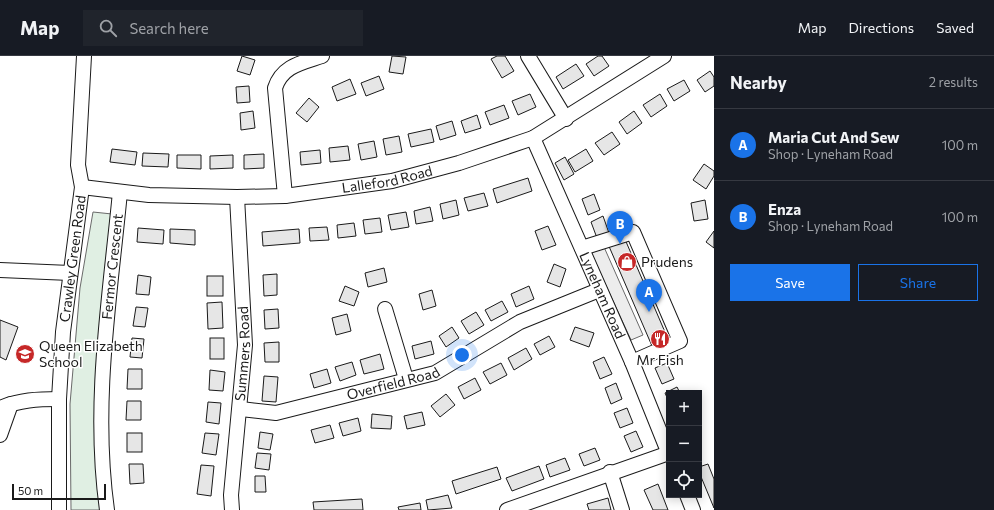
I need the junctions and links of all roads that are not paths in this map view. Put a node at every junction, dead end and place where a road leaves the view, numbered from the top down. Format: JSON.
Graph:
{"nodes":[{"id":1,"x":84,"y":56,"type":"edge"},
{"id":2,"x":322,"y":56,"type":"edge"},
{"id":3,"x":528,"y":56,"type":"edge"},
{"id":4,"x":664,"y":56,"type":"edge"},
{"id":5,"x":566,"y":119,"type":"junction"},
{"id":6,"x":533,"y":138,"type":"junction"},
{"id":7,"x":82,"y":187,"type":"junction"},
{"id":8,"x":120,"y":192,"type":"junction"},
{"id":9,"x":284,"y":196,"type":"junction"},
{"id":10,"x":237,"y":197,"type":"junction"},
{"id":11,"x":582,"y":248,"type":"junction"},
{"id":12,"x":0,"y":270,"type":"edge"},
{"id":13,"x":70,"y":273,"type":"junction"},
{"id":14,"x":599,"y":290,"type":"junction"},
{"id":15,"x":386,"y":309,"type":"dead end"},
{"id":16,"x":632,"y":362,"type":"junction"},
{"id":17,"x":406,"y":379,"type":"junction"},
{"id":18,"x":59,"y":399,"type":"junction"},
{"id":19,"x":5,"y":406,"type":"edge"},
{"id":20,"x":241,"y":410,"type":"junction"},
{"id":21,"x":0,"y":435,"type":"edge"},
{"id":22,"x":666,"y":446,"type":"edge"},
{"id":23,"x":666,"y":454,"type":"edge"},
{"id":24,"x":610,"y":472,"type":"junction"},
{"id":25,"x":688,"y":498,"type":"edge"},
{"id":26,"x":59,"y":510,"type":"edge"},
{"id":27,"x":107,"y":510,"type":"edge"},
{"id":28,"x":232,"y":510,"type":"edge"},
{"id":29,"x":507,"y":510,"type":"edge"},
{"id":30,"x":622,"y":510,"type":"edge"},
{"id":31,"x":693,"y":510,"type":"edge"}],
"edges":[{"from":1,"to":7,"type":"street","name":"Crawley Green Road"},
{"from":2,"to":9,"type":"street"},
{"from":3,"to":5,"type":"street"},
{"from":4,"to":5,"type":"street","name":"Lalleford Road"},
{"from":5,"to":6,"type":"street","name":"Lalleford Road"},
{"from":6,"to":9,"type":"street","name":"Lalleford Road"},
{"from":6,"to":11,"type":"street","name":"Lyneham Road"},
{"from":7,"to":8,"type":"street","name":"Lalleford Road"},
{"from":7,"to":13,"type":"street","name":"Crawley Green Road"},
{"from":8,"to":10,"type":"street","name":"Lalleford Road"},
{"from":8,"to":27,"type":"street","name":"Fermor Crescent"},
{"from":9,"to":10,"type":"street","name":"Lalleford Road"},
{"from":10,"to":20,"type":"street","name":"Summers Road"},
{"from":11,"to":14,"type":"street","name":"Lyneham Road"},
{"from":11,"to":16,"type":"street"},
{"from":12,"to":13,"type":"street"},
{"from":13,"to":18,"type":"street","name":"Crawley Green Road"},
{"from":14,"to":16,"type":"street","name":"Lyneham Road"},
{"from":14,"to":17,"type":"street","name":"Overfield Road"},
{"from":15,"to":17,"type":"street"},
{"from":16,"to":22,"type":"street","name":"Lyneham Road"},
{"from":17,"to":20,"type":"street","name":"Overfield Road"},
{"from":18,"to":19,"type":"street"},
{"from":18,"to":26,"type":"street","name":"Crawley Green Road"},
{"from":19,"to":21,"type":"street"},
{"from":20,"to":28,"type":"street","name":"Summers Road"},
{"from":23,"to":24,"type":"street"},
{"from":24,"to":29,"type":"street"},
{"from":24,"to":30,"type":"street"},
{"from":25,"to":31,"type":"street"}]}
